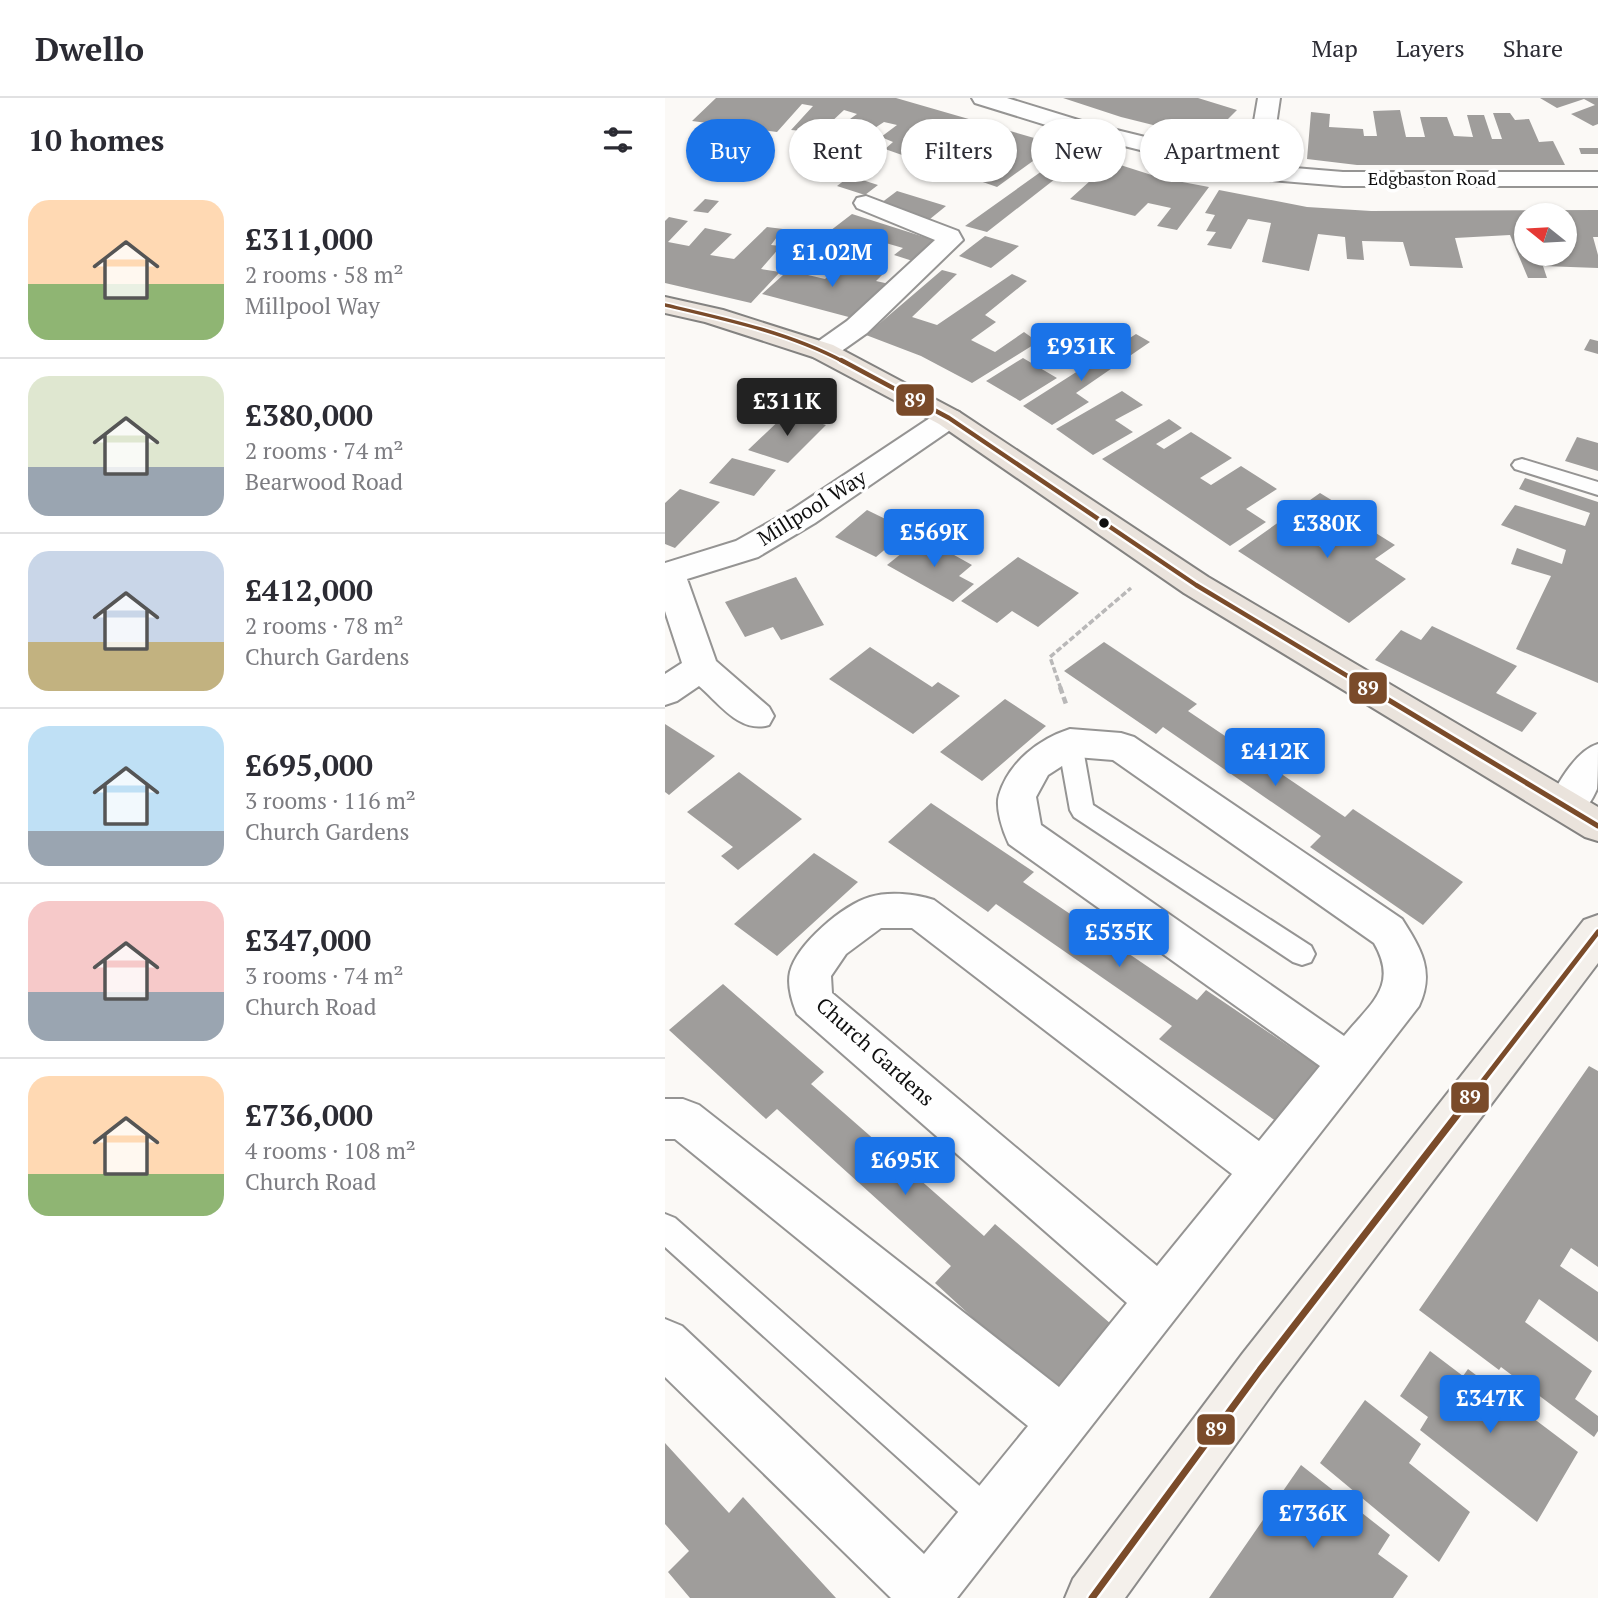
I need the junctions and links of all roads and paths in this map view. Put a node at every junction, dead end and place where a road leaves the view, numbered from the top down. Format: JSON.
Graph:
{"nodes":[{"id":1,"x":983,"y":98,"type":"edge"},
{"id":2,"x":1269,"y":98,"type":"edge"},
{"id":3,"x":1266,"y":119,"type":"edge"},
{"id":4,"x":1140,"y":143,"type":"edge"},
{"id":5,"x":1304,"y":176,"type":"edge"},
{"id":6,"x":1598,"y":179,"type":"edge"},
{"id":7,"x":866,"y":203,"type":"dead end"},
{"id":8,"x":665,"y":304,"type":"edge"},
{"id":9,"x":823,"y":351,"type":"junction"},
{"id":10,"x":949,"y":418,"type":"junction"},
{"id":11,"x":1522,"y":466,"type":"dead end"},
{"id":12,"x":1598,"y":489,"type":"edge"},
{"id":13,"x":1161,"y":561,"type":"junction"},
{"id":14,"x":667,"y":574,"type":"edge"},
{"id":15,"x":701,"y":667,"type":"junction"},
{"id":16,"x":665,"y":692,"type":"edge"},
{"id":17,"x":756,"y":716,"type":"dead end"},
{"id":18,"x":1075,"y":744,"type":"junction"},
{"id":19,"x":1598,"y":758,"type":"edge"},
{"id":20,"x":1565,"y":806,"type":"junction"},
{"id":21,"x":1598,"y":826,"type":"edge"},
{"id":22,"x":1598,"y":932,"type":"edge"},
{"id":23,"x":1302,"y":954,"type":"dead end"},
{"id":24,"x":1349,"y":1063,"type":"junction"},
{"id":25,"x":665,"y":1119,"type":"edge"},
{"id":26,"x":1263,"y":1171,"type":"junction"},
{"id":27,"x":665,"y":1228,"type":"edge"},
{"id":28,"x":1160,"y":1300,"type":"junction"},
{"id":29,"x":665,"y":1343,"type":"edge"},
{"id":30,"x":1063,"y":1422,"type":"junction"},
{"id":31,"x":988,"y":1516,"type":"junction"},
{"id":32,"x":924,"y":1596,"type":"edge"},
{"id":33,"x":1091,"y":1598,"type":"edge"}],
"edges":[{"from":1,"to":4,"type":"street","name":"Edgbaston Road"},
{"from":2,"to":3,"type":"street"},
{"from":5,"to":6,"type":"street","name":"Edgbaston Road"},
{"from":7,"to":9,"type":"street"},
{"from":8,"to":9,"type":"main road"},
{"from":9,"to":10,"type":"main road"},
{"from":10,"to":13,"type":"main road"},
{"from":10,"to":14,"type":"street","name":"Millpool Way"},
{"from":11,"to":12,"type":"lane"},
{"from":13,"to":18,"type":"path"},
{"from":13,"to":20,"type":"main road"},
{"from":14,"to":15,"type":"street"},
{"from":15,"to":16,"type":"street"},
{"from":15,"to":17,"type":"street"},
{"from":18,"to":23,"type":"lane"},
{"from":18,"to":24,"type":"street"},
{"from":18,"to":24,"type":"street"},
{"from":19,"to":20,"type":"street"},
{"from":20,"to":21,"type":"main road"},
{"from":22,"to":33,"type":"street"},
{"from":24,"to":26,"type":"street"},
{"from":25,"to":30,"type":"street"},
{"from":26,"to":28,"type":"street"},
{"from":26,"to":28,"type":"street","name":"Church Gardens"},
{"from":27,"to":31,"type":"lane"},
{"from":28,"to":30,"type":"street"},
{"from":29,"to":32,"type":"street"},
{"from":30,"to":31,"type":"street"},
{"from":31,"to":32,"type":"street"}]}
